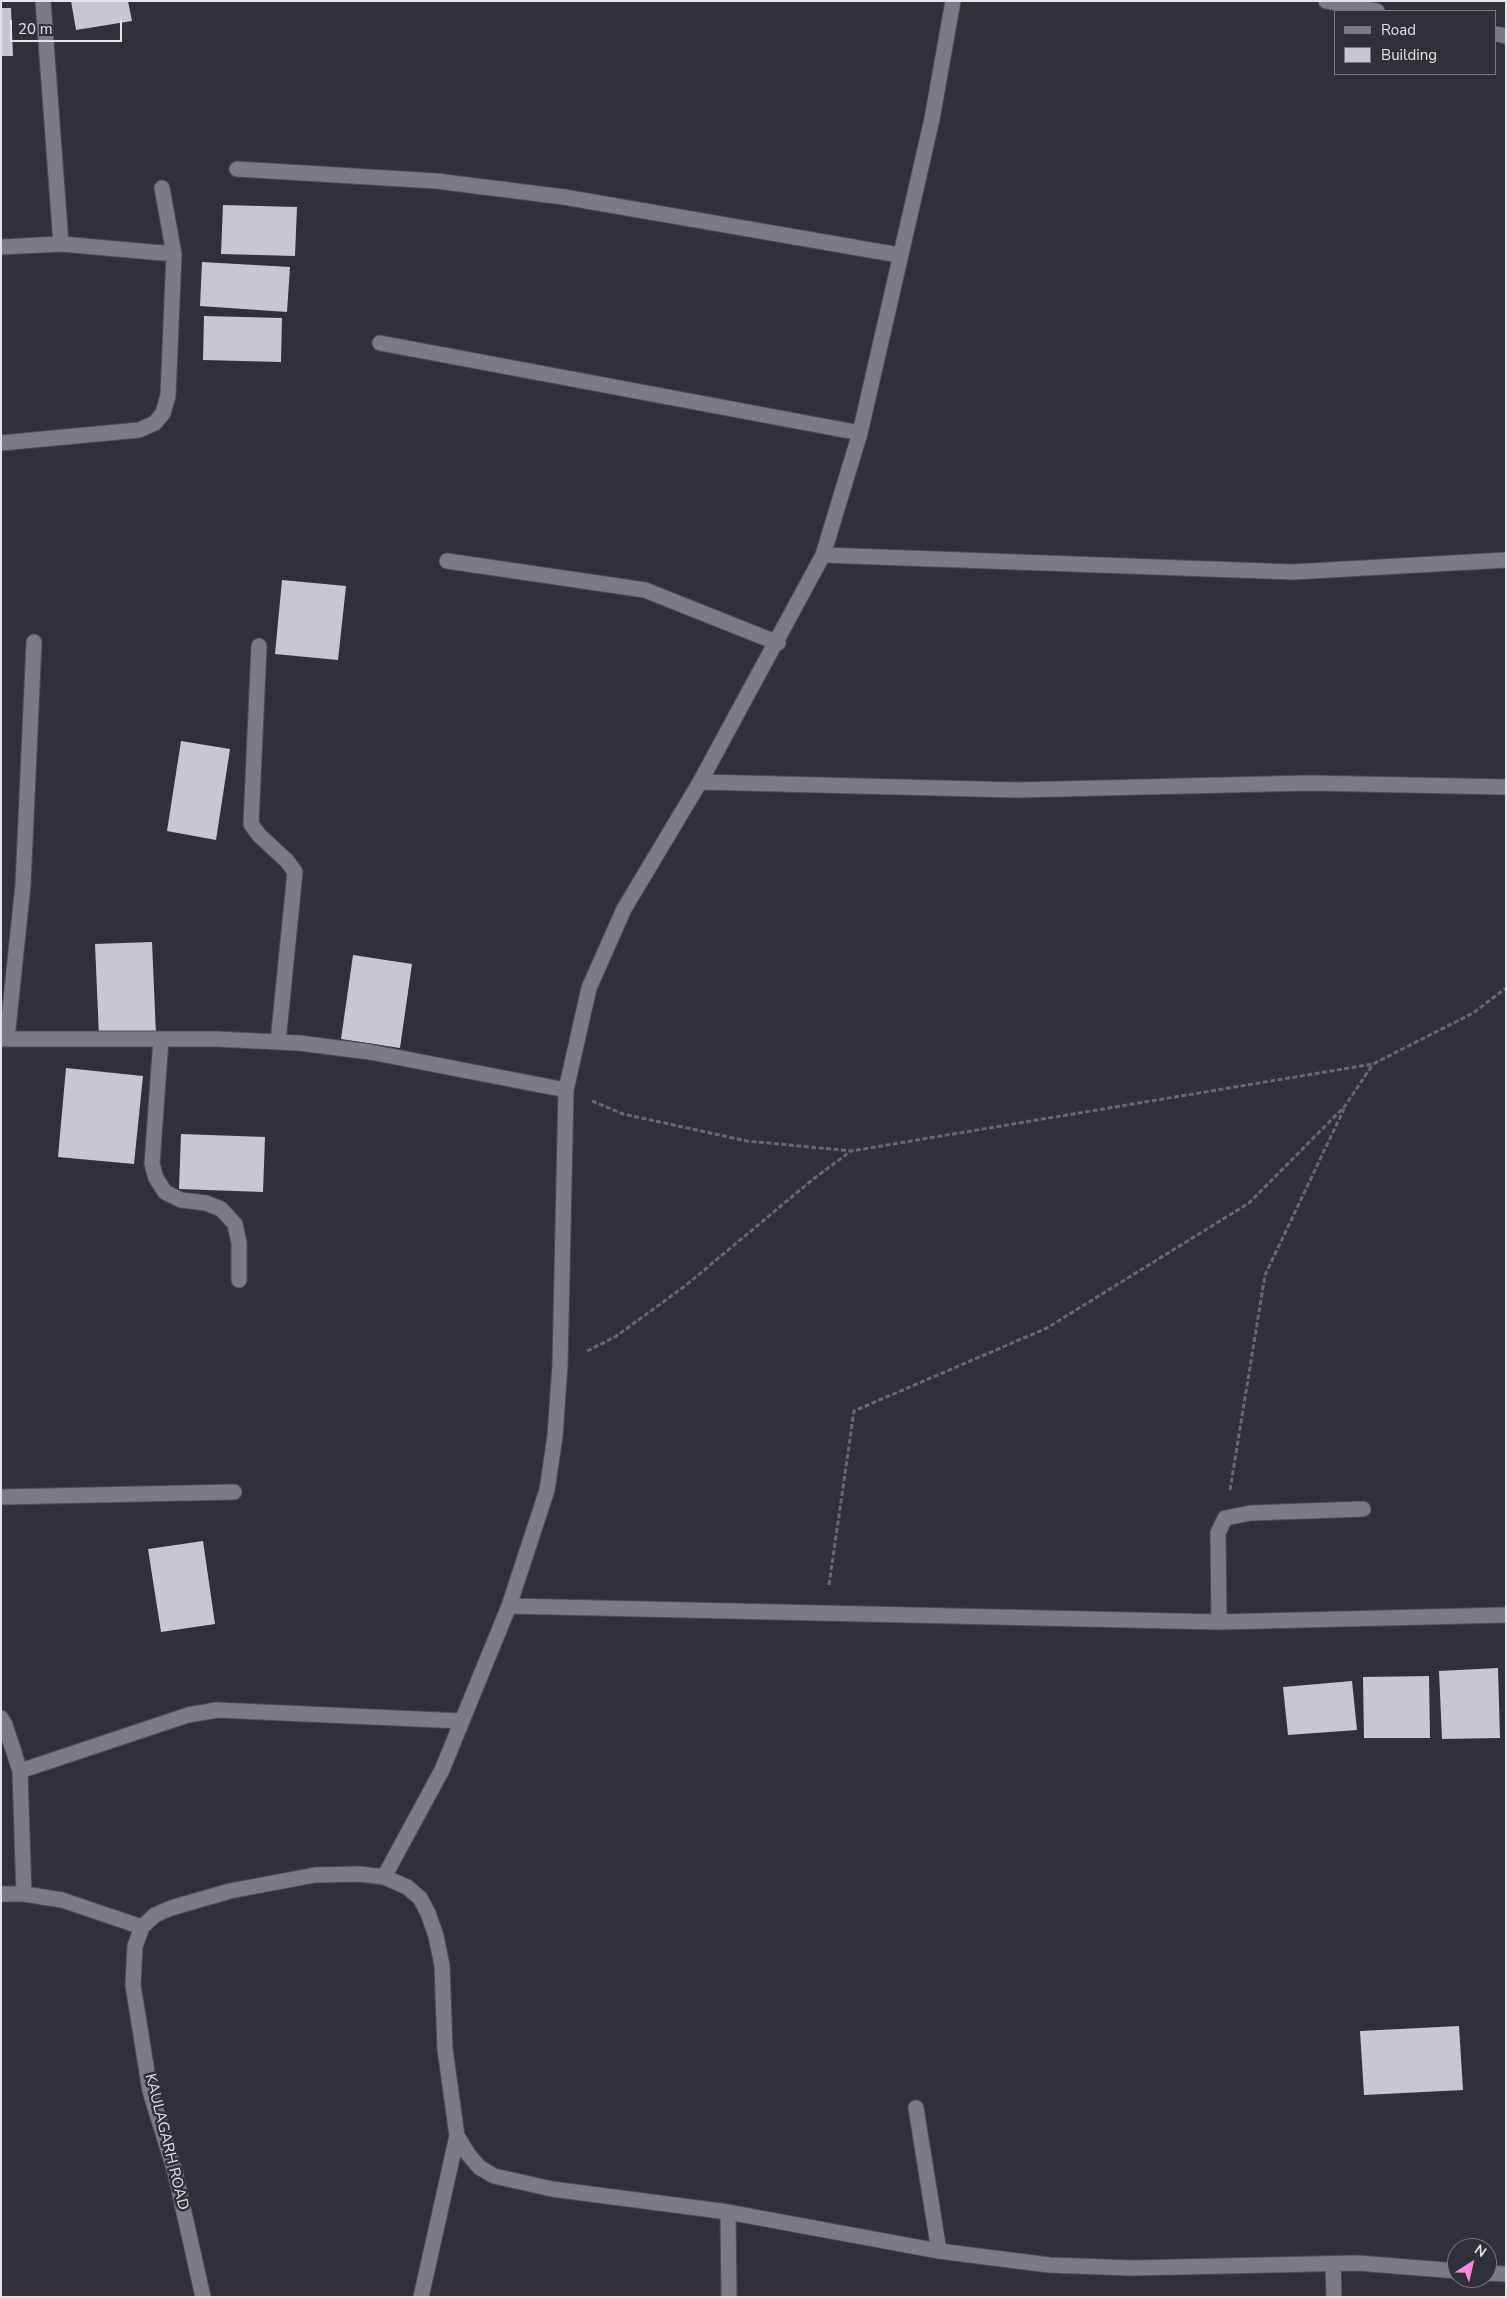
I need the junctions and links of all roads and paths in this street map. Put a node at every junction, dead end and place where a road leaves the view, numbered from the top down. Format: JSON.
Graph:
{"nodes":[{"id":1,"x":43,"y":1,"type":"edge"},
{"id":2,"x":953,"y":1,"type":"edge"},
{"id":3,"x":1326,"y":1,"type":"edge"},
{"id":4,"x":1372,"y":10,"type":"edge"},
{"id":5,"x":237,"y":168,"type":"dead end"},
{"id":6,"x":162,"y":188,"type":"dead end"},
{"id":7,"x":61,"y":244,"type":"junction"},
{"id":8,"x":1,"y":247,"type":"edge"},
{"id":9,"x":174,"y":254,"type":"junction"},
{"id":10,"x":899,"y":255,"type":"junction"},
{"id":11,"x":380,"y":343,"type":"dead end"},
{"id":12,"x":860,"y":433,"type":"junction"},
{"id":13,"x":1,"y":443,"type":"edge"},
{"id":14,"x":823,"y":555,"type":"junction"},
{"id":15,"x":1506,"y":560,"type":"edge"},
{"id":16,"x":447,"y":562,"type":"dead end"},
{"id":17,"x":34,"y":642,"type":"dead end"},
{"id":18,"x":778,"y":643,"type":"junction"},
{"id":19,"x":259,"y":646,"type":"dead end"},
{"id":20,"x":700,"y":782,"type":"junction"},
{"id":21,"x":1506,"y":787,"type":"edge"},
{"id":22,"x":1506,"y":988,"type":"edge"},
{"id":23,"x":4,"y":1038,"type":"edge"},
{"id":24,"x":161,"y":1039,"type":"junction"},
{"id":25,"x":278,"y":1042,"type":"junction"},
{"id":26,"x":1373,"y":1064,"type":"junction"},
{"id":27,"x":566,"y":1090,"type":"junction"},
{"id":28,"x":1345,"y":1106,"type":"junction"},
{"id":29,"x":851,"y":1151,"type":"junction"},
{"id":30,"x":239,"y":1280,"type":"dead end"},
{"id":31,"x":560,"y":1365,"type":"junction"},
{"id":32,"x":234,"y":1492,"type":"dead end"},
{"id":33,"x":1,"y":1497,"type":"edge"},
{"id":34,"x":1363,"y":1509,"type":"dead end"},
{"id":35,"x":1225,"y":1518,"type":"junction"},
{"id":36,"x":509,"y":1606,"type":"junction"},
{"id":37,"x":825,"y":1613,"type":"junction"},
{"id":38,"x":1506,"y":1615,"type":"edge"},
{"id":39,"x":1219,"y":1622,"type":"junction"},
{"id":40,"x":1,"y":1718,"type":"edge"},
{"id":41,"x":462,"y":1721,"type":"junction"},
{"id":42,"x":20,"y":1771,"type":"junction"},
{"id":43,"x":384,"y":1877,"type":"junction"},
{"id":44,"x":1,"y":1894,"type":"edge"},
{"id":45,"x":24,"y":1894,"type":"junction"},
{"id":46,"x":142,"y":1928,"type":"junction"},
{"id":47,"x":916,"y":2108,"type":"dead end"},
{"id":48,"x":457,"y":2136,"type":"junction"},
{"id":49,"x":728,"y":2212,"type":"junction"},
{"id":50,"x":938,"y":2251,"type":"junction"},
{"id":51,"x":1333,"y":2264,"type":"junction"},
{"id":52,"x":1447,"y":2270,"type":"edge"},
{"id":53,"x":203,"y":2297,"type":"edge"},
{"id":54,"x":421,"y":2297,"type":"edge"},
{"id":55,"x":729,"y":2297,"type":"edge"},
{"id":56,"x":1334,"y":2297,"type":"edge"}],
"edges":[{"from":1,"to":7,"type":"street"},
{"from":2,"to":10,"type":"street"},
{"from":3,"to":4,"type":"street"},
{"from":5,"to":10,"type":"street"},
{"from":6,"to":9,"type":"street"},
{"from":7,"to":8,"type":"street"},
{"from":7,"to":9,"type":"street"},
{"from":9,"to":13,"type":"street"},
{"from":10,"to":12,"type":"street"},
{"from":11,"to":12,"type":"street"},
{"from":12,"to":14,"type":"street"},
{"from":14,"to":15,"type":"street"},
{"from":14,"to":18,"type":"street"},
{"from":16,"to":18,"type":"street"},
{"from":17,"to":23,"type":"street"},
{"from":18,"to":20,"type":"street"},
{"from":19,"to":25,"type":"street"},
{"from":20,"to":21,"type":"street"},
{"from":20,"to":27,"type":"street"},
{"from":22,"to":26,"type":"path"},
{"from":23,"to":24,"type":"street"},
{"from":24,"to":25,"type":"street"},
{"from":24,"to":30,"type":"street"},
{"from":25,"to":27,"type":"street"},
{"from":26,"to":28,"type":"path"},
{"from":26,"to":29,"type":"path"},
{"from":27,"to":29,"type":"path"},
{"from":27,"to":31,"type":"street"},
{"from":28,"to":35,"type":"path"},
{"from":28,"to":37,"type":"path"},
{"from":29,"to":31,"type":"path"},
{"from":31,"to":36,"type":"street"},
{"from":32,"to":33,"type":"street"},
{"from":34,"to":35,"type":"street"},
{"from":35,"to":39,"type":"street"},
{"from":36,"to":37,"type":"street"},
{"from":36,"to":41,"type":"street"},
{"from":37,"to":39,"type":"street"},
{"from":38,"to":39,"type":"street"},
{"from":40,"to":42,"type":"street"},
{"from":41,"to":42,"type":"street"},
{"from":41,"to":43,"type":"street"},
{"from":42,"to":45,"type":"street"},
{"from":43,"to":46,"type":"street"},
{"from":43,"to":48,"type":"street"},
{"from":44,"to":45,"type":"street"},
{"from":45,"to":46,"type":"street"},
{"from":46,"to":53,"type":"street","name":"KAULAGARH ROAD"},
{"from":47,"to":50,"type":"street"},
{"from":48,"to":49,"type":"street"},
{"from":48,"to":54,"type":"street"},
{"from":49,"to":50,"type":"street"},
{"from":49,"to":55,"type":"street"},
{"from":50,"to":51,"type":"street"},
{"from":51,"to":52,"type":"street"},
{"from":51,"to":56,"type":"street"}]}
